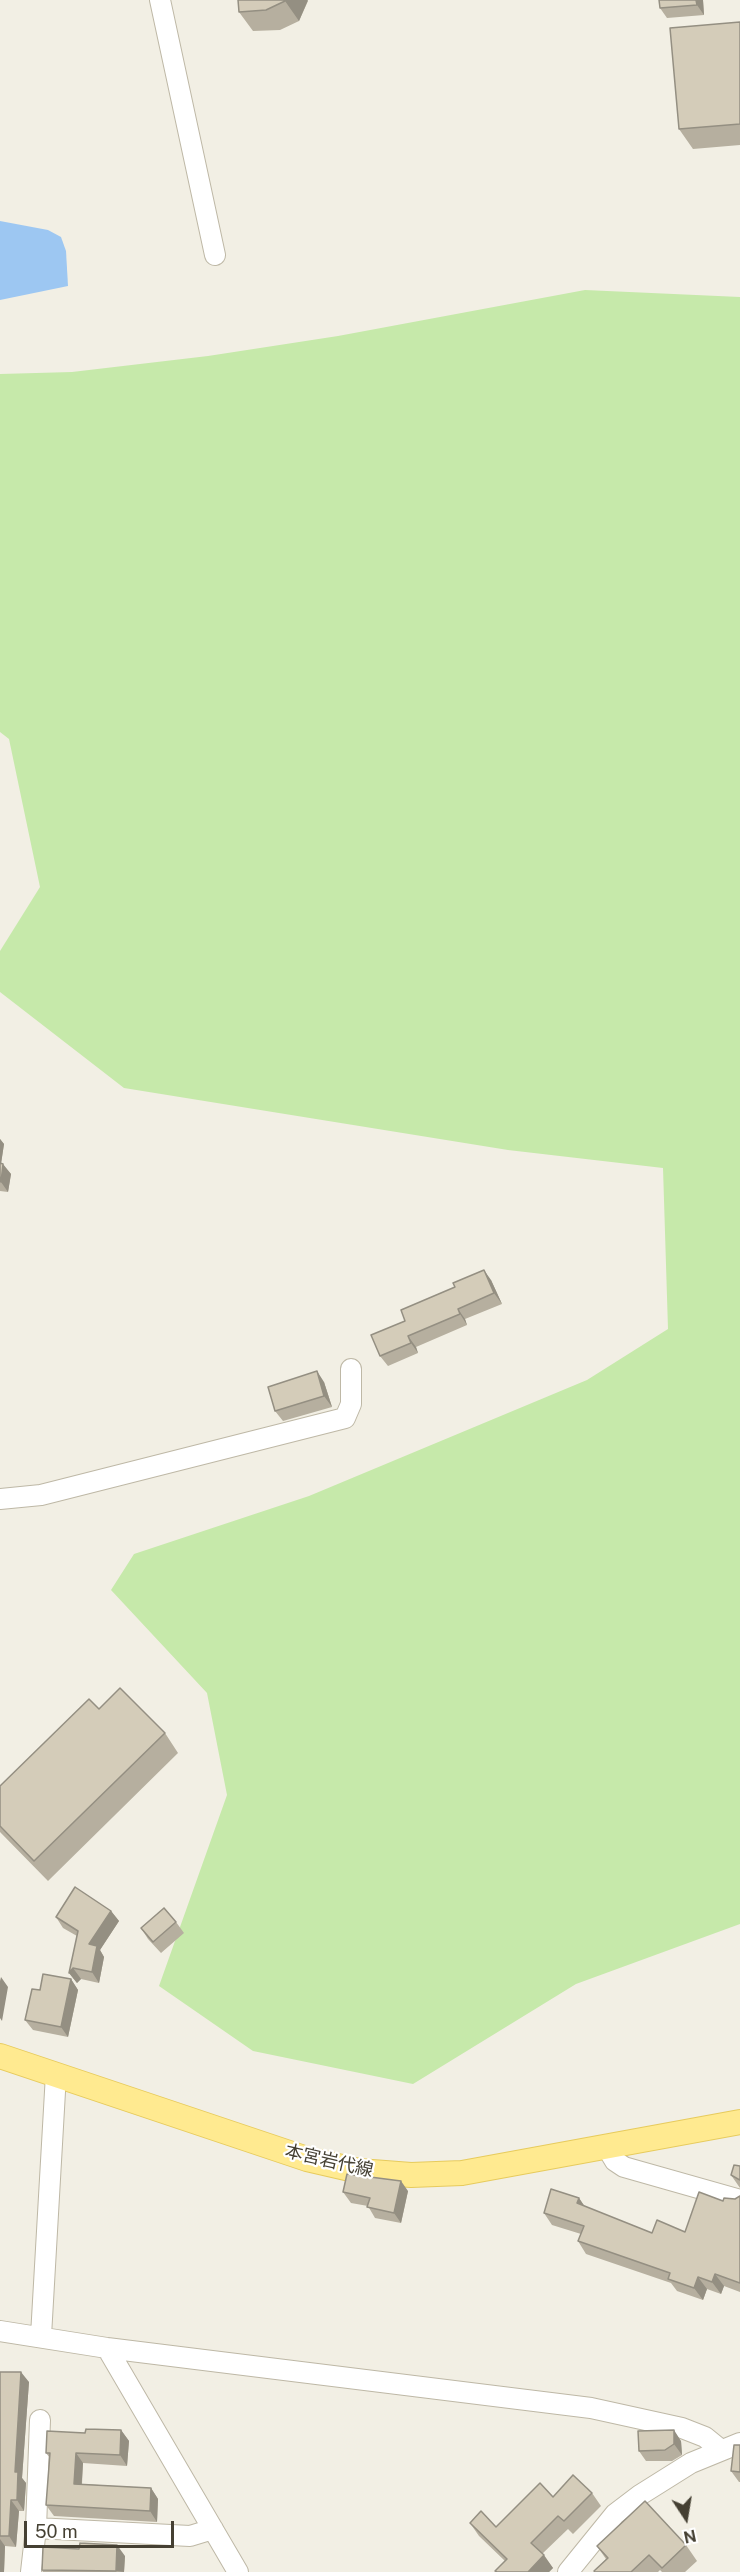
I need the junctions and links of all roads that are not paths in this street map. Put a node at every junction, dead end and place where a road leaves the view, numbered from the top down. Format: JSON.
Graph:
{"nodes":[{"id":1,"x":160,"y":0,"type":"edge"},
{"id":2,"x":215,"y":255,"type":"dead end"},
{"id":3,"x":351,"y":1369,"type":"dead end"},
{"id":4,"x":0,"y":1499,"type":"edge"},
{"id":5,"x":0,"y":2056,"type":"edge"},
{"id":6,"x":56,"y":2074,"type":"junction"},
{"id":7,"x":740,"y":2122,"type":"edge"},
{"id":8,"x":606,"y":2146,"type":"junction"},
{"id":9,"x":740,"y":2200,"type":"edge"},
{"id":10,"x":0,"y":2331,"type":"edge"},
{"id":11,"x":41,"y":2336,"type":"junction"},
{"id":12,"x":107,"y":2348,"type":"junction"},
{"id":13,"x":40,"y":2420,"type":"dead end"},
{"id":14,"x":740,"y":2443,"type":"edge"},
{"id":15,"x":721,"y":2450,"type":"junction"},
{"id":16,"x":36,"y":2528,"type":"junction"},
{"id":17,"x":213,"y":2529,"type":"junction"},
{"id":18,"x":31,"y":2572,"type":"edge"},
{"id":19,"x":238,"y":2572,"type":"edge"},
{"id":20,"x":568,"y":2572,"type":"edge"}],
"edges":[{"from":1,"to":2,"type":"street"},
{"from":3,"to":4,"type":"street"},
{"from":5,"to":6,"type":"main road","name":"本宮岩代線"},
{"from":6,"to":8,"type":"main road","name":"本宮岩代線"},
{"from":6,"to":11,"type":"street"},
{"from":7,"to":8,"type":"main road","name":"本宮岩代線"},
{"from":8,"to":9,"type":"street"},
{"from":10,"to":11,"type":"street"},
{"from":11,"to":12,"type":"street"},
{"from":12,"to":15,"type":"street"},
{"from":12,"to":17,"type":"street"},
{"from":13,"to":16,"type":"street"},
{"from":14,"to":15,"type":"street"},
{"from":15,"to":20,"type":"street"},
{"from":16,"to":17,"type":"street"},
{"from":16,"to":18,"type":"street"},
{"from":17,"to":19,"type":"street"}]}
